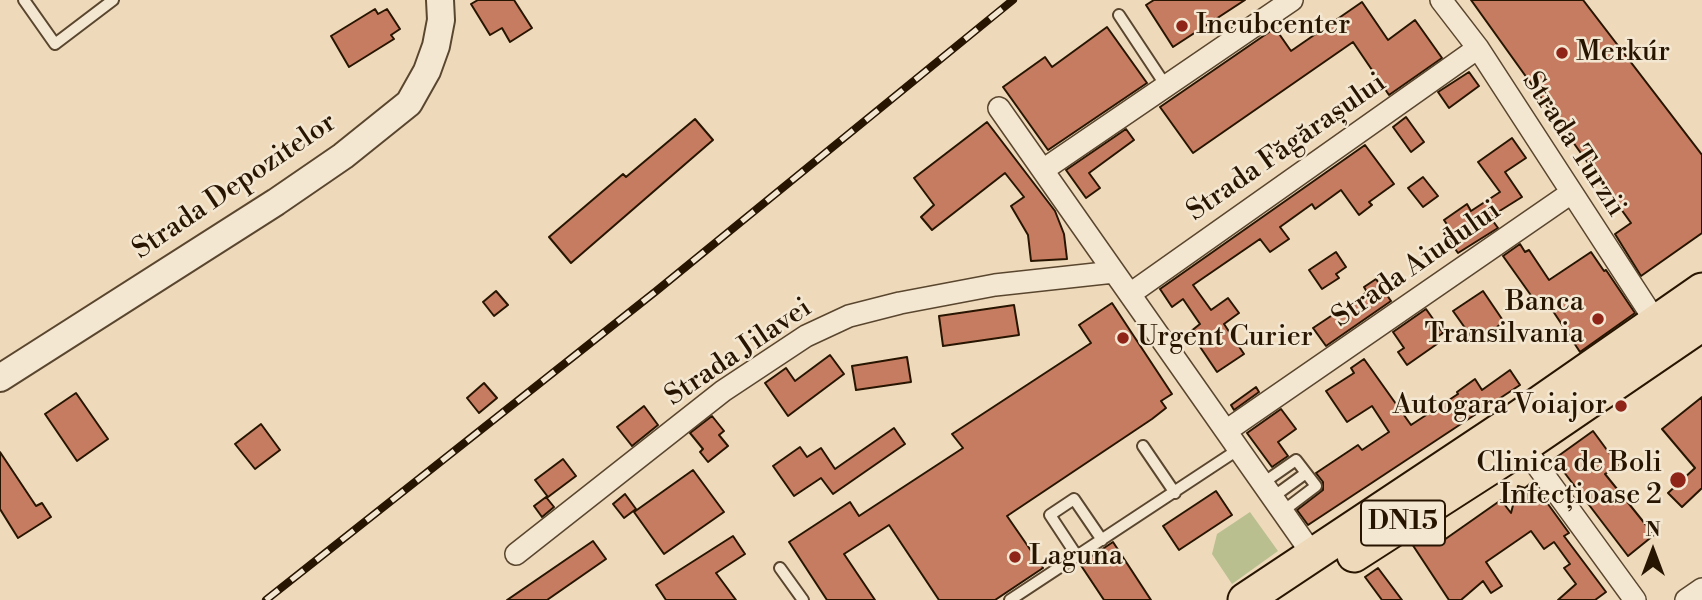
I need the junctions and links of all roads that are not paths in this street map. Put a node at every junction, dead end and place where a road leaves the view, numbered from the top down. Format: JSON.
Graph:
{"nodes":[{"id":1,"x":24,"y":0,"type":"edge"},
{"id":2,"x":113,"y":0,"type":"edge"},
{"id":3,"x":440,"y":0,"type":"edge"},
{"id":4,"x":1292,"y":0,"type":"edge"},
{"id":5,"x":1441,"y":0,"type":"edge"},
{"id":6,"x":1119,"y":15,"type":"dead end"},
{"id":7,"x":1478,"y":48,"type":"junction"},
{"id":8,"x":1166,"y":86,"type":"junction"},
{"id":9,"x":999,"y":108,"type":"dead end"},
{"id":10,"x":1043,"y":170,"type":"junction"},
{"id":11,"x":1571,"y":192,"type":"junction"},
{"id":12,"x":1114,"y":272,"type":"junction"},
{"id":13,"x":1702,"y":290,"type":"edge"},
{"id":14,"x":1130,"y":294,"type":"junction"},
{"id":15,"x":1657,"y":322,"type":"junction"},
{"id":16,"x":1702,"y":324,"type":"edge"},
{"id":17,"x":0,"y":378,"type":"edge"},
{"id":18,"x":1226,"y":431,"type":"junction"},
{"id":19,"x":1515,"y":436,"type":"junction"},
{"id":20,"x":1143,"y":446,"type":"dead end"},
{"id":21,"x":1239,"y":449,"type":"junction"},
{"id":22,"x":1306,"y":473,"type":"junction"},
{"id":23,"x":1175,"y":493,"type":"junction"},
{"id":24,"x":1273,"y":497,"type":"junction"},
{"id":25,"x":1102,"y":540,"type":"junction"},
{"id":26,"x":516,"y":554,"type":"dead end"},
{"id":27,"x":1313,"y":555,"type":"junction"},
{"id":28,"x":1077,"y":556,"type":"junction"},
{"id":29,"x":780,"y":568,"type":"dead end"},
{"id":30,"x":1702,"y":589,"type":"edge"},
{"id":31,"x":803,"y":600,"type":"edge"},
{"id":32,"x":1010,"y":600,"type":"edge"},
{"id":33,"x":1245,"y":600,"type":"edge"},
{"id":34,"x":1284,"y":600,"type":"edge"},
{"id":35,"x":1635,"y":600,"type":"edge"},
{"id":36,"x":1686,"y":600,"type":"edge"}],
"edges":[{"from":1,"to":2,"type":"lane"},
{"from":3,"to":17,"type":"street","name":"Strada Depozitelor"},
{"from":4,"to":8,"type":"street"},
{"from":5,"to":7,"type":"street","name":"Strada Turzii"},
{"from":6,"to":8,"type":"lane"},
{"from":7,"to":11,"type":"street","name":"Strada Turzii"},
{"from":7,"to":14,"type":"street","name":"Strada Făgărașului"},
{"from":8,"to":10,"type":"street"},
{"from":9,"to":10,"type":"street"},
{"from":10,"to":12,"type":"street"},
{"from":11,"to":15,"type":"street","name":"Strada Turzii"},
{"from":11,"to":18,"type":"street","name":"Strada Aiudului"},
{"from":12,"to":14,"type":"street"},
{"from":12,"to":26,"type":"street","name":"Strada Jilavei"},
{"from":13,"to":15,"type":"main road","number":"DN15"},
{"from":14,"to":18,"type":"street"},
{"from":15,"to":19,"type":"main road","number":"DN15"},
{"from":16,"to":19,"type":"main road","number":"DN15"},
{"from":18,"to":21,"type":"street"},
{"from":19,"to":27,"type":"main road","number":"DN15"},
{"from":19,"to":34,"type":"main road","number":"DN15"},
{"from":19,"to":35,"type":"street"},
{"from":20,"to":23,"type":"lane"},
{"from":21,"to":23,"type":"lane"},
{"from":21,"to":24,"type":"street"},
{"from":22,"to":24,"type":"lane"},
{"from":22,"to":24,"type":"lane"},
{"from":22,"to":24,"type":"lane"},
{"from":23,"to":25,"type":"lane"},
{"from":24,"to":27,"type":"street"},
{"from":25,"to":28,"type":"lane"},
{"from":25,"to":28,"type":"lane"},
{"from":27,"to":33,"type":"main road","number":"DN15"},
{"from":28,"to":32,"type":"lane"},
{"from":29,"to":31,"type":"lane"},
{"from":30,"to":36,"type":"street"}]}
